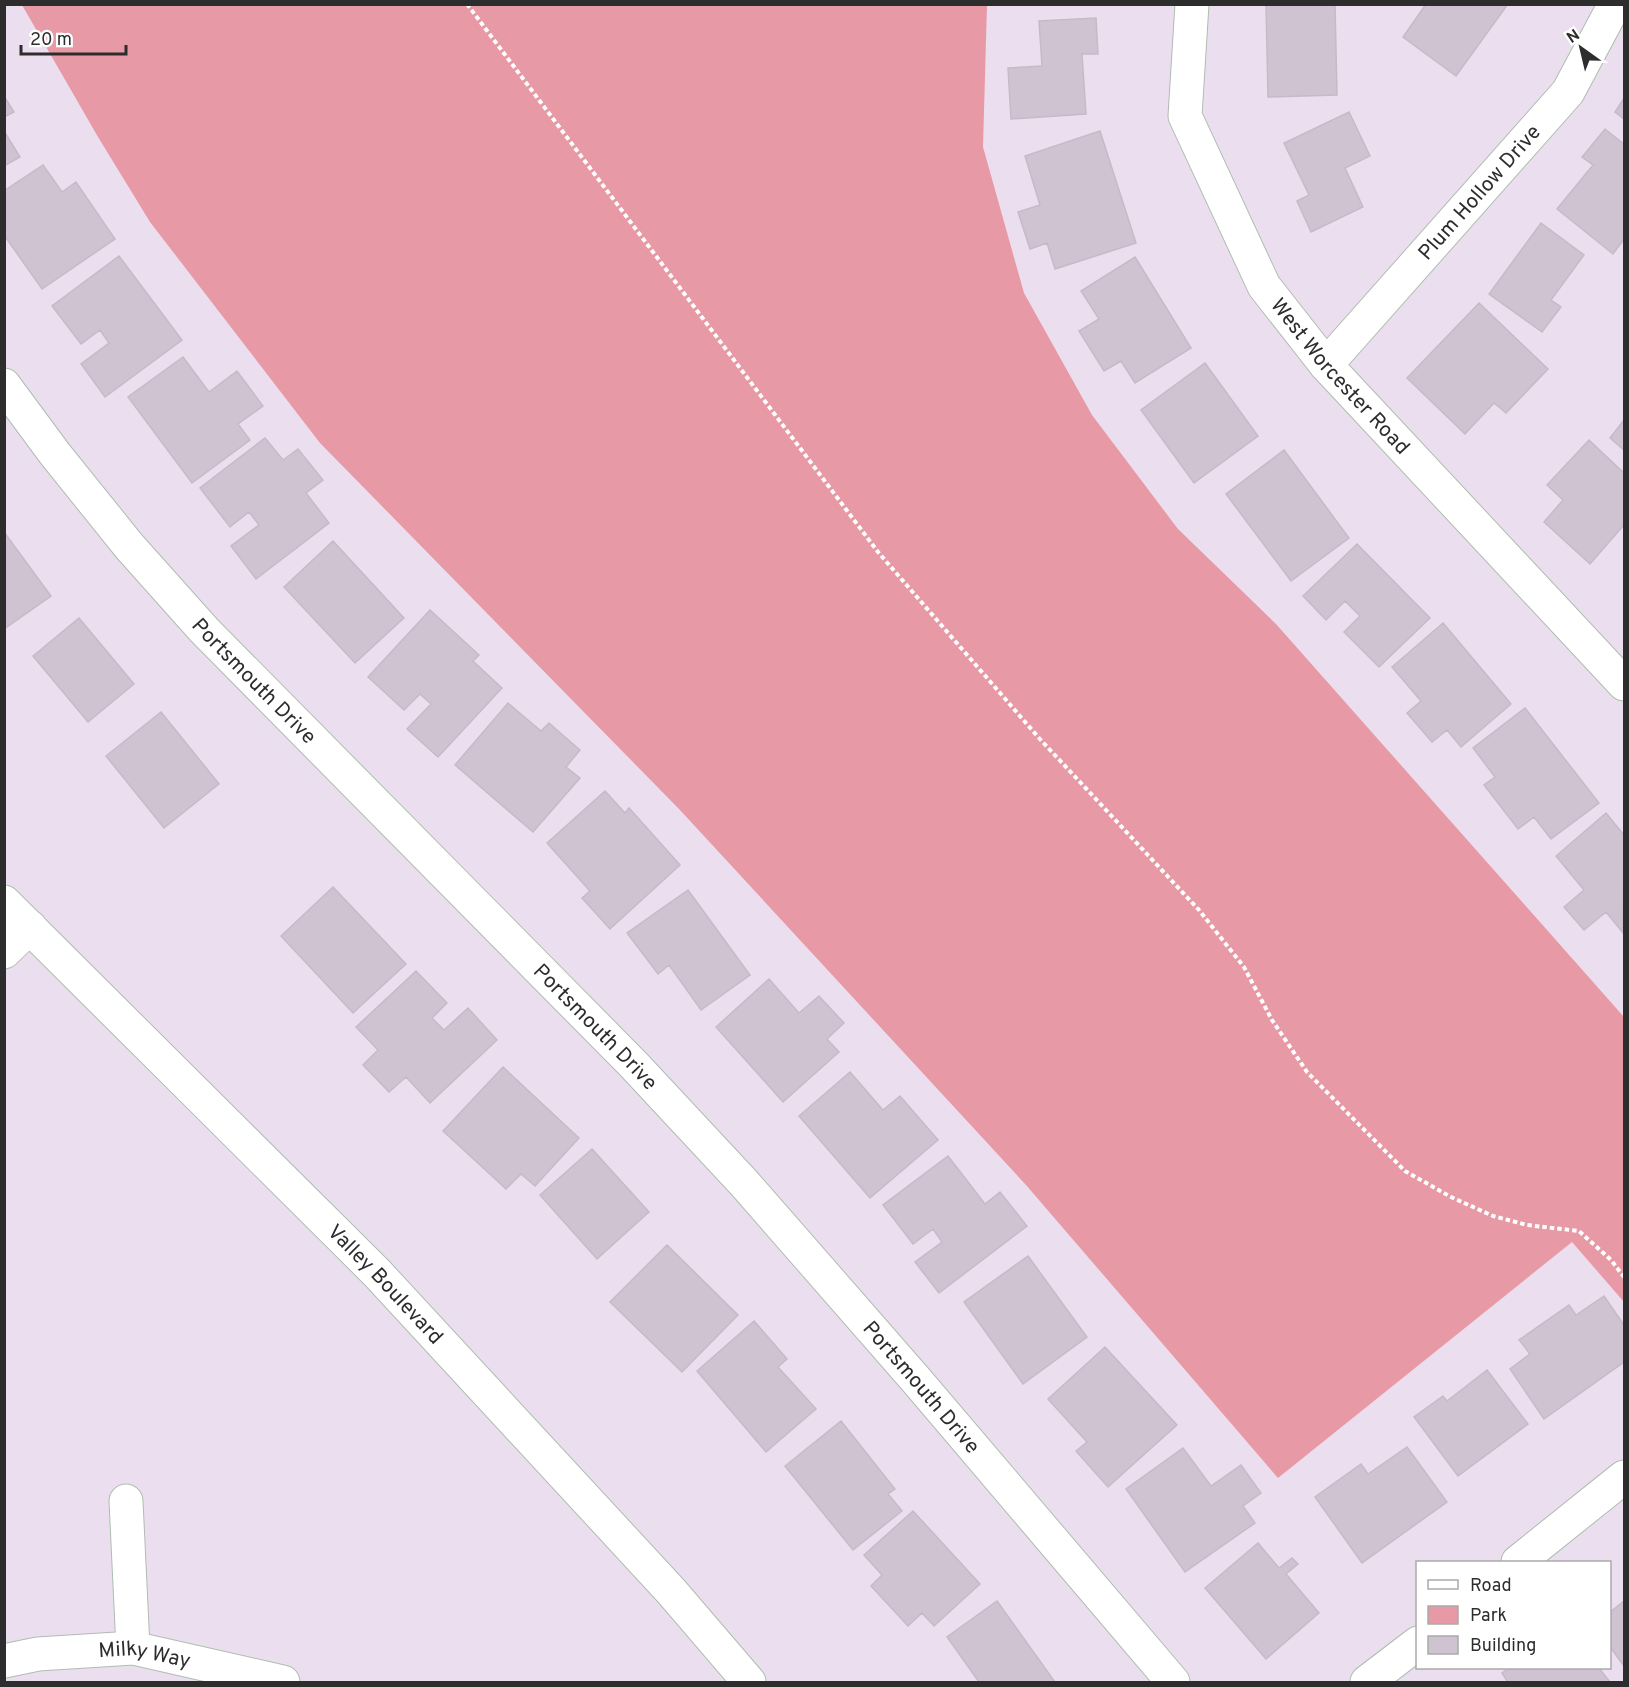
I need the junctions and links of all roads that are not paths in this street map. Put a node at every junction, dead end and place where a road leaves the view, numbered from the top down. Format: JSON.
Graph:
{"nodes":[{"id":1,"x":1192,"y":4,"type":"edge"},
{"id":2,"x":1615,"y":4,"type":"edge"},
{"id":3,"x":1326,"y":365,"type":"junction"},
{"id":4,"x":4,"y":385,"type":"edge"},
{"id":5,"x":1623,"y":678,"type":"edge"},
{"id":6,"x":4,"y":902,"type":"edge"},
{"id":7,"x":30,"y":927,"type":"junction"},
{"id":8,"x":4,"y":952,"type":"edge"},
{"id":9,"x":1624,"y":1477,"type":"edge"},
{"id":10,"x":126,"y":1501,"type":"dead end"},
{"id":11,"x":1520,"y":1561,"type":"edge"},
{"id":12,"x":1416,"y":1644,"type":"edge"},
{"id":13,"x":133,"y":1648,"type":"junction"},
{"id":14,"x":4,"y":1661,"type":"edge"},
{"id":15,"x":283,"y":1683,"type":"edge"},
{"id":16,"x":749,"y":1683,"type":"edge"},
{"id":17,"x":1173,"y":1683,"type":"edge"},
{"id":18,"x":1366,"y":1683,"type":"edge"}],
"edges":[{"from":1,"to":3,"type":"street","name":"West Worcester Road"},
{"from":2,"to":3,"type":"street","name":"Plum Hollow Drive"},
{"from":3,"to":5,"type":"street","name":"West Worcester Road"},
{"from":4,"to":17,"type":"street","name":"Portsmouth Drive"},
{"from":6,"to":7,"type":"street","name":"Valley Boulevard"},
{"from":7,"to":8,"type":"street"},
{"from":7,"to":16,"type":"street","name":"Valley Boulevard"},
{"from":9,"to":11,"type":"street"},
{"from":10,"to":13,"type":"street"},
{"from":12,"to":18,"type":"street"},
{"from":13,"to":14,"type":"street","name":"Milky Way"},
{"from":13,"to":15,"type":"street","name":"Milky Way"}]}
